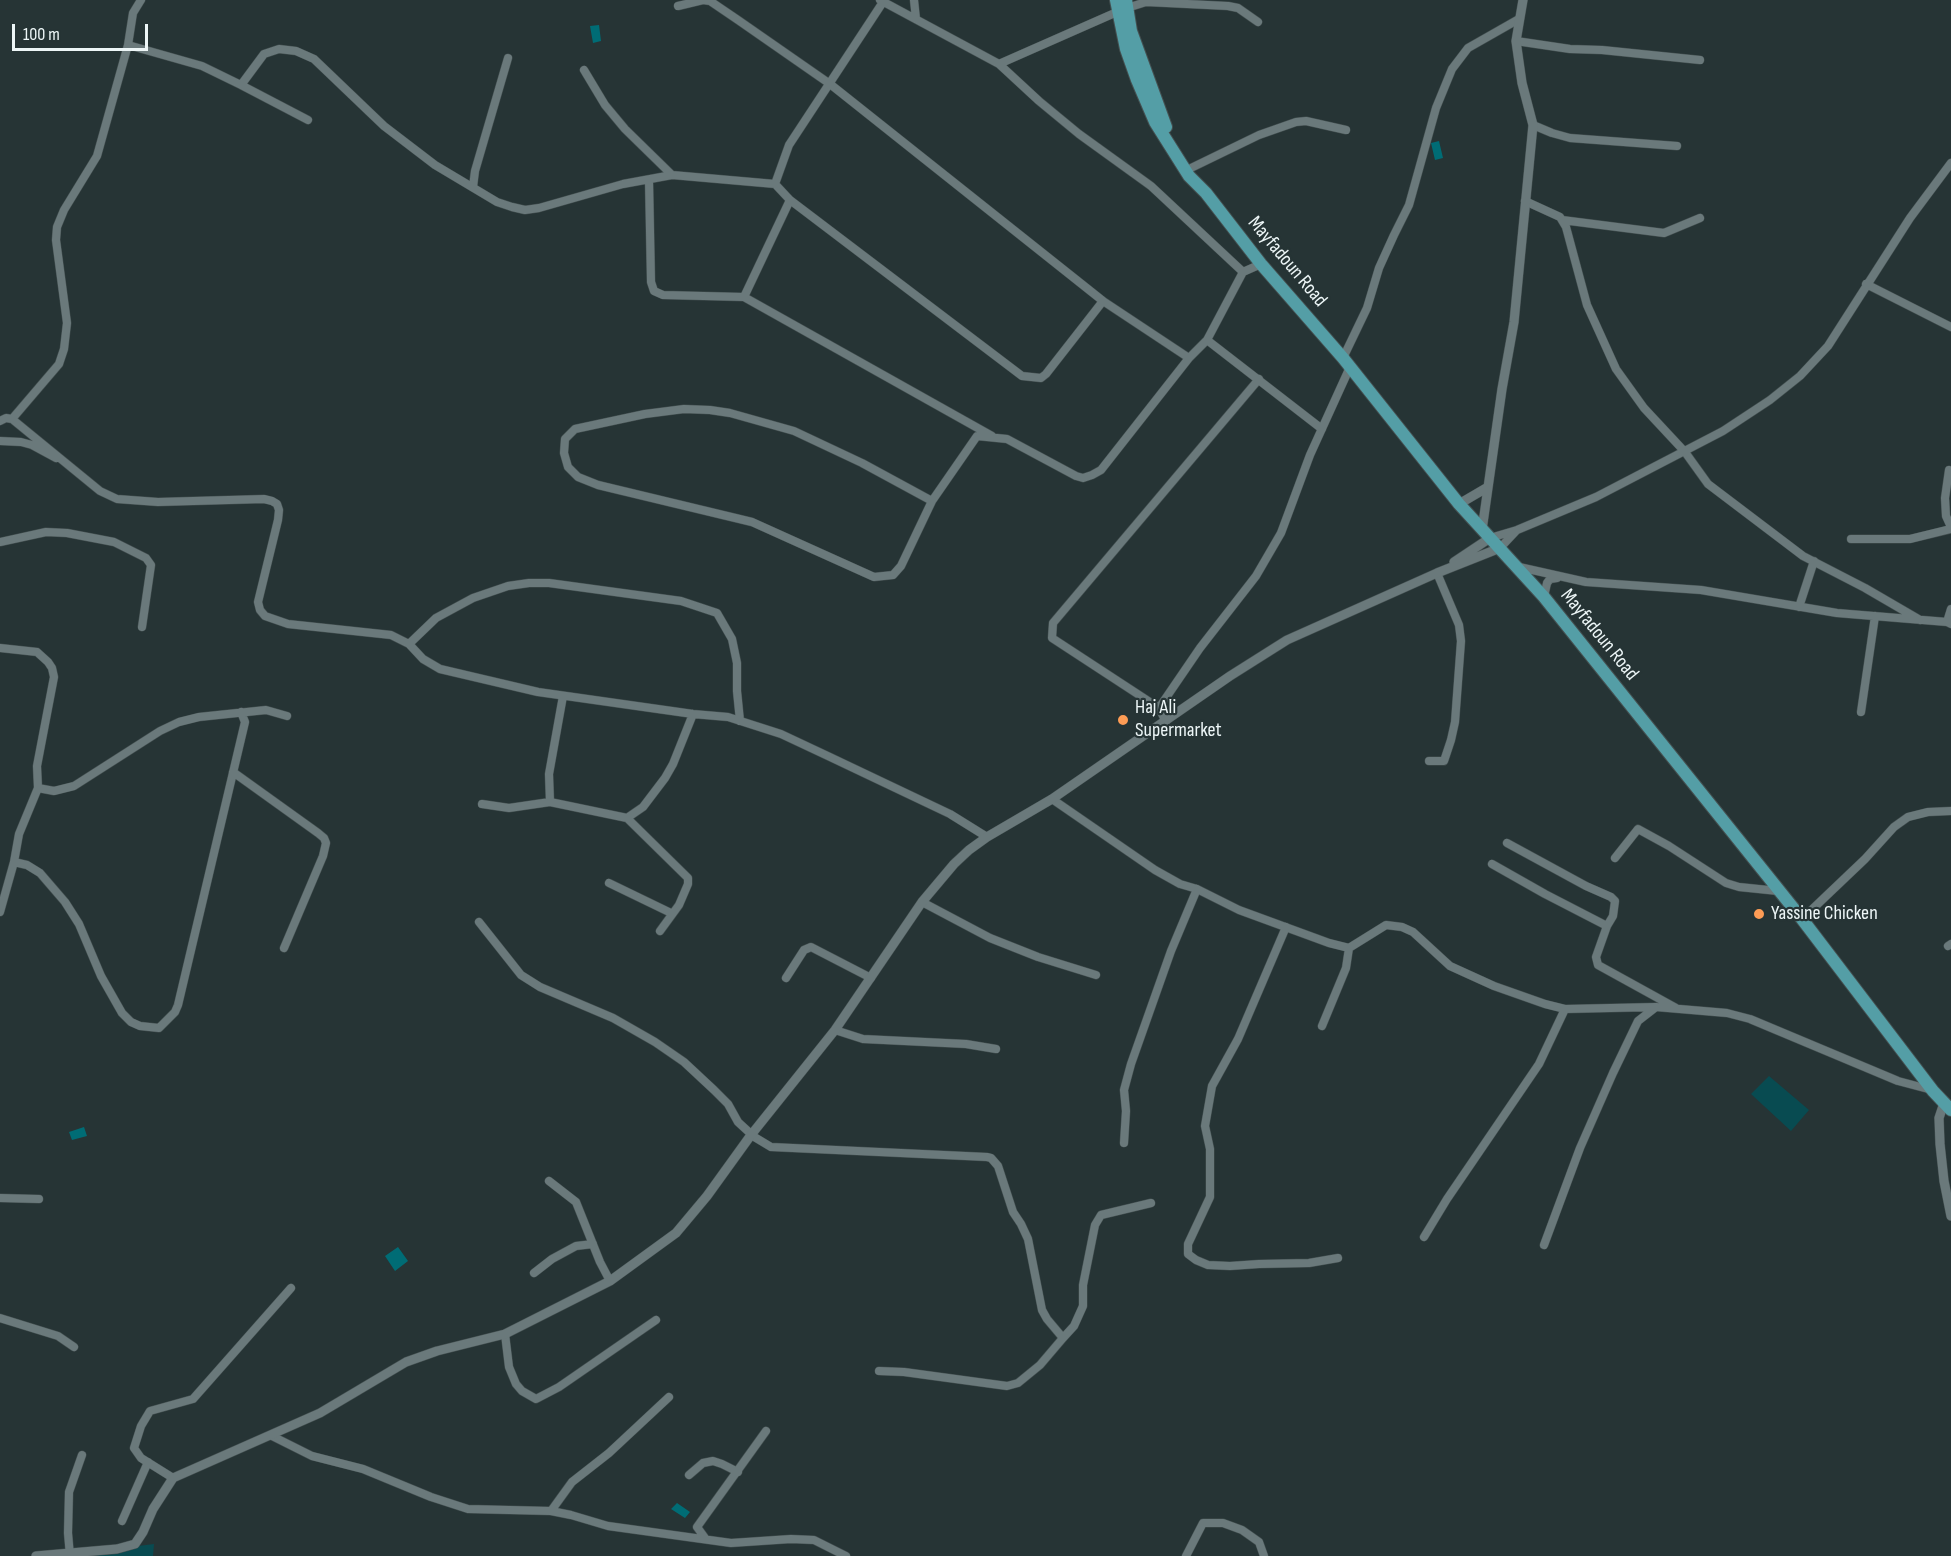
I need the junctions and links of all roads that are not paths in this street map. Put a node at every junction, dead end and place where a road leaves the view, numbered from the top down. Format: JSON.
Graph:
{"nodes":[{"id":1,"x":141,"y":0,"type":"edge"},
{"id":2,"x":914,"y":0,"type":"edge"},
{"id":3,"x":1522,"y":0,"type":"edge"},
{"id":4,"x":882,"y":1,"type":"edge"},
{"id":5,"x":1121,"y":5,"type":"edge"},
{"id":6,"x":678,"y":6,"type":"dead end"},
{"id":7,"x":916,"y":19,"type":"junction"},
{"id":8,"x":1519,"y":19,"type":"junction"},
{"id":9,"x":1258,"y":22,"type":"dead end"},
{"id":10,"x":1516,"y":41,"type":"junction"},
{"id":11,"x":128,"y":45,"type":"junction"},
{"id":12,"x":508,"y":58,"type":"dead end"},
{"id":13,"x":1700,"y":60,"type":"dead end"},
{"id":14,"x":999,"y":64,"type":"junction"},
{"id":15,"x":584,"y":70,"type":"dead end"},
{"id":16,"x":830,"y":84,"type":"junction"},
{"id":17,"x":241,"y":85,"type":"junction"},
{"id":18,"x":308,"y":120,"type":"dead end"},
{"id":19,"x":1533,"y":125,"type":"junction"},
{"id":20,"x":1346,"y":130,"type":"dead end"},
{"id":21,"x":1677,"y":146,"type":"dead end"},
{"id":22,"x":1951,"y":163,"type":"edge"},
{"id":23,"x":1191,"y":168,"type":"junction"},
{"id":24,"x":672,"y":175,"type":"junction"},
{"id":25,"x":649,"y":180,"type":"junction"},
{"id":26,"x":776,"y":184,"type":"junction"},
{"id":27,"x":473,"y":187,"type":"junction"},
{"id":28,"x":1206,"y":193,"type":"junction"},
{"id":29,"x":790,"y":200,"type":"junction"},
{"id":30,"x":1525,"y":201,"type":"junction"},
{"id":31,"x":1700,"y":218,"type":"dead end"},
{"id":32,"x":1562,"y":220,"type":"junction"},
{"id":33,"x":1262,"y":264,"type":"junction"},
{"id":34,"x":1243,"y":272,"type":"junction"},
{"id":35,"x":1866,"y":284,"type":"junction"},
{"id":36,"x":744,"y":297,"type":"junction"},
{"id":37,"x":1103,"y":300,"type":"junction"},
{"id":38,"x":1951,"y":327,"type":"edge"},
{"id":39,"x":1207,"y":340,"type":"junction"},
{"id":40,"x":1189,"y":358,"type":"junction"},
{"id":41,"x":1346,"y":363,"type":"junction"},
{"id":42,"x":1259,"y":379,"type":"junction"},
{"id":43,"x":12,"y":419,"type":"junction"},
{"id":44,"x":0,"y":421,"type":"edge"},
{"id":45,"x":1322,"y":429,"type":"junction"},
{"id":46,"x":994,"y":437,"type":"junction"},
{"id":47,"x":0,"y":441,"type":"edge"},
{"id":48,"x":1684,"y":452,"type":"junction"},
{"id":49,"x":73,"y":467,"type":"junction"},
{"id":50,"x":1949,"y":470,"type":"dead end"},
{"id":51,"x":1488,"y":487,"type":"junction"},
{"id":52,"x":932,"y":501,"type":"junction"},
{"id":53,"x":1459,"y":504,"type":"junction"},
{"id":54,"x":1951,"y":528,"type":"edge"},
{"id":55,"x":1517,"y":530,"type":"junction"},
{"id":56,"x":1486,"y":534,"type":"junction"},
{"id":57,"x":1851,"y":539,"type":"dead end"},
{"id":58,"x":0,"y":542,"type":"edge"},
{"id":59,"x":1500,"y":548,"type":"junction"},
{"id":60,"x":1814,"y":561,"type":"junction"},
{"id":61,"x":1518,"y":567,"type":"junction"},
{"id":62,"x":1437,"y":573,"type":"junction"},
{"id":63,"x":1564,"y":577,"type":"junction"},
{"id":64,"x":1544,"y":597,"type":"junction"},
{"id":65,"x":1799,"y":607,"type":"junction"},
{"id":66,"x":1951,"y":609,"type":"edge"},
{"id":67,"x":1875,"y":616,"type":"junction"},
{"id":68,"x":1920,"y":620,"type":"junction"},
{"id":69,"x":1949,"y":623,"type":"edge"},
{"id":70,"x":142,"y":627,"type":"dead end"},
{"id":71,"x":409,"y":644,"type":"junction"},
{"id":72,"x":0,"y":648,"type":"edge"},
{"id":73,"x":563,"y":696,"type":"junction"},
{"id":74,"x":1159,"y":708,"type":"junction"},
{"id":75,"x":242,"y":712,"type":"junction"},
{"id":76,"x":1862,"y":712,"type":"dead end"},
{"id":77,"x":693,"y":714,"type":"junction"},
{"id":78,"x":287,"y":716,"type":"dead end"},
{"id":79,"x":740,"y":721,"type":"junction"},
{"id":80,"x":1166,"y":722,"type":"junction"},
{"id":81,"x":1430,"y":761,"type":"dead end"},
{"id":82,"x":233,"y":772,"type":"junction"},
{"id":83,"x":38,"y":788,"type":"junction"},
{"id":84,"x":1052,"y":799,"type":"junction"},
{"id":85,"x":550,"y":802,"type":"junction"},
{"id":86,"x":482,"y":804,"type":"dead end"},
{"id":87,"x":1951,"y":811,"type":"edge"},
{"id":88,"x":627,"y":818,"type":"junction"},
{"id":89,"x":987,"y":837,"type":"junction"},
{"id":90,"x":1507,"y":843,"type":"dead end"},
{"id":91,"x":1615,"y":858,"type":"dead end"},
{"id":92,"x":14,"y":862,"type":"junction"},
{"id":93,"x":1492,"y":864,"type":"dead end"},
{"id":94,"x":609,"y":883,"type":"dead end"},
{"id":95,"x":1197,"y":889,"type":"junction"},
{"id":96,"x":1778,"y":891,"type":"junction"},
{"id":97,"x":922,"y":902,"type":"junction"},
{"id":98,"x":0,"y":912,"type":"edge"},
{"id":99,"x":671,"y":914,"type":"junction"},
{"id":100,"x":1802,"y":919,"type":"junction"},
{"id":101,"x":479,"y":922,"type":"dead end"},
{"id":102,"x":1607,"y":926,"type":"junction"},
{"id":103,"x":1286,"y":927,"type":"junction"},
{"id":104,"x":660,"y":931,"type":"dead end"},
{"id":105,"x":284,"y":948,"type":"dead end"},
{"id":106,"x":1349,"y":948,"type":"junction"},
{"id":107,"x":1096,"y":975,"type":"dead end"},
{"id":108,"x":786,"y":978,"type":"dead end"},
{"id":109,"x":871,"y":978,"type":"junction"},
{"id":110,"x":1656,"y":1007,"type":"junction"},
{"id":111,"x":1565,"y":1009,"type":"junction"},
{"id":112,"x":1677,"y":1009,"type":"junction"},
{"id":113,"x":1322,"y":1026,"type":"dead end"},
{"id":114,"x":835,"y":1030,"type":"junction"},
{"id":115,"x":996,"y":1048,"type":"dead end"},
{"id":116,"x":1934,"y":1091,"type":"junction"},
{"id":117,"x":1948,"y":1106,"type":"edge"},
{"id":118,"x":751,"y":1134,"type":"junction"},
{"id":119,"x":1124,"y":1143,"type":"dead end"},
{"id":120,"x":549,"y":1182,"type":"dead end"},
{"id":121,"x":0,"y":1198,"type":"edge"},
{"id":122,"x":39,"y":1198,"type":"dead end"},
{"id":123,"x":1152,"y":1203,"type":"dead end"},
{"id":124,"x":1951,"y":1216,"type":"edge"},
{"id":125,"x":1424,"y":1237,"type":"dead end"},
{"id":126,"x":593,"y":1244,"type":"junction"},
{"id":127,"x":1544,"y":1245,"type":"dead end"},
{"id":128,"x":1338,"y":1258,"type":"dead end"},
{"id":129,"x":534,"y":1273,"type":"dead end"},
{"id":130,"x":610,"y":1281,"type":"junction"},
{"id":131,"x":291,"y":1288,"type":"dead end"},
{"id":132,"x":0,"y":1318,"type":"edge"},
{"id":133,"x":656,"y":1320,"type":"dead end"},
{"id":134,"x":505,"y":1334,"type":"junction"},
{"id":135,"x":1063,"y":1338,"type":"junction"},
{"id":136,"x":74,"y":1347,"type":"dead end"},
{"id":137,"x":879,"y":1371,"type":"dead end"},
{"id":138,"x":669,"y":1397,"type":"dead end"},
{"id":139,"x":766,"y":1431,"type":"dead end"},
{"id":140,"x":272,"y":1436,"type":"junction"},
{"id":141,"x":82,"y":1455,"type":"dead end"},
{"id":142,"x":148,"y":1462,"type":"junction"},
{"id":143,"x":738,"y":1472,"type":"junction"},
{"id":144,"x":689,"y":1475,"type":"dead end"},
{"id":145,"x":173,"y":1478,"type":"junction"},
{"id":146,"x":551,"y":1511,"type":"junction"},
{"id":147,"x":122,"y":1521,"type":"dead end"},
{"id":148,"x":705,"y":1538,"type":"junction"},
{"id":149,"x":117,"y":1553,"type":"edge"},
{"id":150,"x":70,"y":1554,"type":"edge"},
{"id":151,"x":36,"y":1556,"type":"edge"},
{"id":152,"x":846,"y":1556,"type":"edge"},
{"id":153,"x":1186,"y":1556,"type":"edge"},
{"id":154,"x":1264,"y":1556,"type":"edge"}],
"edges":[{"from":1,"to":11,"type":"street"},
{"from":2,"to":7,"type":"street"},
{"from":3,"to":8,"type":"street"},
{"from":4,"to":7,"type":"street"},
{"from":4,"to":16,"type":"street"},
{"from":5,"to":9,"type":"street"},
{"from":5,"to":14,"type":"street"},
{"from":5,"to":23,"type":"main road","name":"Mayfadoun Road"},
{"from":5,"to":28,"type":"main road","name":"Mayfadoun Road"},
{"from":6,"to":16,"type":"street"},
{"from":7,"to":14,"type":"street"},
{"from":8,"to":10,"type":"street"},
{"from":8,"to":41,"type":"street"},
{"from":10,"to":13,"type":"street"},
{"from":10,"to":19,"type":"street"},
{"from":11,"to":17,"type":"street"},
{"from":11,"to":43,"type":"street"},
{"from":12,"to":27,"type":"street"},
{"from":14,"to":34,"type":"street"},
{"from":15,"to":24,"type":"street"},
{"from":16,"to":26,"type":"street"},
{"from":16,"to":37,"type":"street"},
{"from":17,"to":18,"type":"street"},
{"from":17,"to":27,"type":"street"},
{"from":19,"to":21,"type":"street"},
{"from":19,"to":30,"type":"street"},
{"from":20,"to":23,"type":"street"},
{"from":22,"to":35,"type":"street"},
{"from":23,"to":28,"type":"main road","name":"Mayfadoun Road"},
{"from":24,"to":25,"type":"street"},
{"from":24,"to":26,"type":"street"},
{"from":25,"to":27,"type":"street"},
{"from":25,"to":36,"type":"street"},
{"from":26,"to":29,"type":"street"},
{"from":28,"to":33,"type":"main road","name":"Mayfadoun Road"},
{"from":29,"to":36,"type":"street"},
{"from":29,"to":37,"type":"street"},
{"from":30,"to":32,"type":"street"},
{"from":30,"to":51,"type":"street"},
{"from":31,"to":32,"type":"street"},
{"from":32,"to":48,"type":"street"},
{"from":33,"to":34,"type":"street"},
{"from":33,"to":41,"type":"main road","name":"Mayfadoun Road"},
{"from":34,"to":39,"type":"street"},
{"from":35,"to":38,"type":"street"},
{"from":35,"to":48,"type":"street"},
{"from":36,"to":46,"type":"street"},
{"from":37,"to":40,"type":"street"},
{"from":39,"to":40,"type":"street"},
{"from":39,"to":42,"type":"street"},
{"from":40,"to":46,"type":"street"},
{"from":41,"to":45,"type":"street"},
{"from":41,"to":53,"type":"main road","name":"Mayfadoun Road"},
{"from":42,"to":45,"type":"street"},
{"from":42,"to":74,"type":"street"},
{"from":43,"to":44,"type":"street"},
{"from":43,"to":49,"type":"street"},
{"from":45,"to":74,"type":"street"},
{"from":46,"to":52,"type":"street"},
{"from":47,"to":49,"type":"street"},
{"from":48,"to":55,"type":"street"},
{"from":48,"to":60,"type":"street"},
{"from":49,"to":71,"type":"street"},
{"from":50,"to":54,"type":"street"},
{"from":51,"to":53,"type":"street"},
{"from":51,"to":56,"type":"street"},
{"from":52,"to":52,"type":"street"},
{"from":53,"to":56,"type":"main road","name":"Mayfadoun Road"},
{"from":54,"to":57,"type":"street"},
{"from":55,"to":56,"type":"street"},
{"from":55,"to":59,"type":"street"},
{"from":56,"to":59,"type":"main road","name":"Mayfadoun Road"},
{"from":56,"to":62,"type":"street"},
{"from":58,"to":70,"type":"street"},
{"from":59,"to":61,"type":"main road","name":"Mayfadoun Road"},
{"from":59,"to":62,"type":"street"},
{"from":60,"to":65,"type":"street"},
{"from":60,"to":68,"type":"street"},
{"from":61,"to":63,"type":"street"},
{"from":61,"to":64,"type":"main road","name":"Mayfadoun Road"},
{"from":62,"to":80,"type":"street"},
{"from":62,"to":81,"type":"street"},
{"from":63,"to":64,"type":"street"},
{"from":63,"to":65,"type":"street"},
{"from":64,"to":96,"type":"main road","name":"Mayfadoun Road"},
{"from":65,"to":67,"type":"street"},
{"from":66,"to":69,"type":"street"},
{"from":67,"to":68,"type":"street"},
{"from":67,"to":76,"type":"street"},
{"from":68,"to":69,"type":"street"},
{"from":71,"to":73,"type":"street"},
{"from":71,"to":79,"type":"street"},
{"from":72,"to":83,"type":"street"},
{"from":73,"to":77,"type":"street"},
{"from":73,"to":85,"type":"street"},
{"from":74,"to":80,"type":"street"},
{"from":75,"to":78,"type":"street"},
{"from":75,"to":82,"type":"street"},
{"from":75,"to":83,"type":"street"},
{"from":77,"to":79,"type":"street"},
{"from":77,"to":88,"type":"street"},
{"from":79,"to":89,"type":"street"},
{"from":80,"to":84,"type":"street"},
{"from":82,"to":92,"type":"street"},
{"from":82,"to":105,"type":"street"},
{"from":83,"to":92,"type":"street"},
{"from":84,"to":89,"type":"street"},
{"from":84,"to":95,"type":"street"},
{"from":85,"to":86,"type":"street"},
{"from":85,"to":88,"type":"street"},
{"from":87,"to":100,"type":"street"},
{"from":88,"to":99,"type":"street"},
{"from":89,"to":97,"type":"street"},
{"from":90,"to":102,"type":"street"},
{"from":91,"to":96,"type":"street"},
{"from":92,"to":98,"type":"street"},
{"from":93,"to":102,"type":"street"},
{"from":94,"to":99,"type":"street"},
{"from":95,"to":103,"type":"street"},
{"from":95,"to":119,"type":"street"},
{"from":96,"to":100,"type":"main road","name":"Mayfadoun Road"},
{"from":97,"to":107,"type":"street"},
{"from":97,"to":109,"type":"street"},
{"from":99,"to":104,"type":"street"},
{"from":100,"to":116,"type":"main road","name":"Mayfadoun Road"},
{"from":101,"to":118,"type":"street"},
{"from":102,"to":112,"type":"street"},
{"from":103,"to":106,"type":"street"},
{"from":103,"to":128,"type":"street"},
{"from":106,"to":111,"type":"street"},
{"from":106,"to":113,"type":"street"},
{"from":108,"to":109,"type":"street"},
{"from":109,"to":114,"type":"street"},
{"from":110,"to":111,"type":"street"},
{"from":110,"to":112,"type":"street"},
{"from":110,"to":127,"type":"street"},
{"from":111,"to":125,"type":"street"},
{"from":112,"to":116,"type":"street"},
{"from":114,"to":115,"type":"street"},
{"from":114,"to":118,"type":"street"},
{"from":116,"to":117,"type":"main road","name":"Mayfadoun Road"},
{"from":117,"to":124,"type":"street"},
{"from":118,"to":130,"type":"street"},
{"from":118,"to":135,"type":"street"},
{"from":120,"to":126,"type":"street"},
{"from":121,"to":122,"type":"street"},
{"from":123,"to":135,"type":"street"},
{"from":126,"to":129,"type":"street"},
{"from":126,"to":130,"type":"street"},
{"from":130,"to":134,"type":"street"},
{"from":131,"to":142,"type":"street"},
{"from":132,"to":136,"type":"street"},
{"from":133,"to":134,"type":"street"},
{"from":134,"to":140,"type":"street"},
{"from":135,"to":137,"type":"street"},
{"from":138,"to":146,"type":"street"},
{"from":139,"to":143,"type":"street"},
{"from":140,"to":145,"type":"street"},
{"from":140,"to":146,"type":"street"},
{"from":141,"to":150,"type":"street"},
{"from":142,"to":145,"type":"street"},
{"from":142,"to":147,"type":"street"},
{"from":143,"to":144,"type":"street"},
{"from":143,"to":148,"type":"street"},
{"from":145,"to":149,"type":"street"},
{"from":146,"to":148,"type":"street"},
{"from":148,"to":152,"type":"street"},
{"from":149,"to":150,"type":"street"},
{"from":150,"to":151,"type":"street"},
{"from":153,"to":154,"type":"street"}]}
